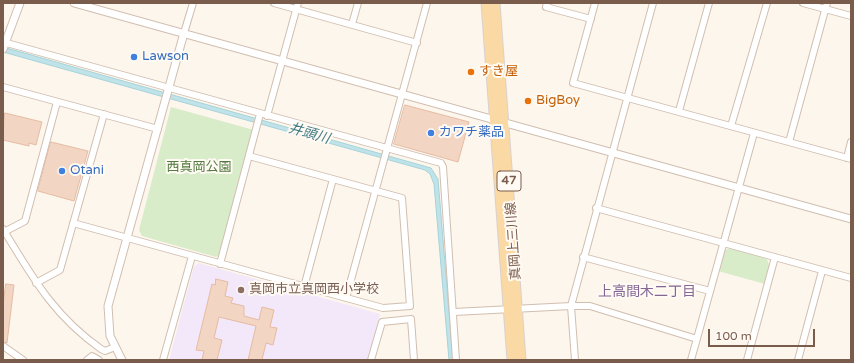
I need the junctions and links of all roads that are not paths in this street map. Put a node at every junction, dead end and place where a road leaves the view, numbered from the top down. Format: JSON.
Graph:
{"nodes":[{"id":1,"x":20,"y":3,"type":"edge"},
{"id":2,"x":74,"y":3,"type":"edge"},
{"id":3,"x":193,"y":3,"type":"edge"},
{"id":4,"x":274,"y":3,"type":"edge"},
{"id":5,"x":358,"y":3,"type":"edge"},
{"id":6,"x":427,"y":3,"type":"edge"},
{"id":7,"x":486,"y":3,"type":"edge"},
{"id":8,"x":495,"y":3,"type":"edge"},
{"id":9,"x":546,"y":3,"type":"edge"},
{"id":10,"x":595,"y":3,"type":"edge"},
{"id":11,"x":653,"y":3,"type":"edge"},
{"id":12,"x":709,"y":3,"type":"edge"},
{"id":13,"x":766,"y":3,"type":"edge"},
{"id":14,"x":802,"y":3,"type":"edge"},
{"id":15,"x":298,"y":6,"type":"edge"},
{"id":16,"x":826,"y":6,"type":"edge"},
{"id":17,"x":851,"y":16,"type":"edge"},
{"id":18,"x":591,"y":20,"type":"junction"},
{"id":19,"x":352,"y":24,"type":"junction"},
{"id":20,"x":184,"y":34,"type":"junction"},
{"id":21,"x":417,"y":42,"type":"junction"},
{"id":22,"x":4,"y":44,"type":"edge"},
{"id":23,"x":282,"y":60,"type":"junction"},
{"id":24,"x":3,"y":87,"type":"edge"},
{"id":25,"x":169,"y":88,"type":"junction"},
{"id":26,"x":403,"y":94,"type":"junction"},
{"id":27,"x":626,"y":97,"type":"junction"},
{"id":28,"x":58,"y":102,"type":"junction"},
{"id":29,"x":679,"y":111,"type":"junction"},
{"id":30,"x":104,"y":114,"type":"junction"},
{"id":31,"x":260,"y":114,"type":"junction"},
{"id":32,"x":267,"y":116,"type":"junction"},
{"id":33,"x":495,"y":120,"type":"junction"},
{"id":34,"x":505,"y":122,"type":"junction"},
{"id":35,"x":731,"y":126,"type":"junction"},
{"id":36,"x":158,"y":129,"type":"junction"},
{"id":37,"x":754,"y":133,"type":"junction"},
{"id":38,"x":789,"y":142,"type":"junction"},
{"id":39,"x":851,"y":142,"type":"edge"},
{"id":40,"x":388,"y":149,"type":"junction"},
{"id":41,"x":611,"y":153,"type":"junction"},
{"id":42,"x":249,"y":156,"type":"junction"},
{"id":43,"x":849,"y":159,"type":"edge"},
{"id":44,"x":333,"y":180,"type":"junction"},
{"id":45,"x":739,"y":188,"type":"junction"},
{"id":46,"x":376,"y":191,"type":"junction"},
{"id":47,"x":596,"y":208,"type":"junction"},
{"id":48,"x":851,"y":219,"type":"edge"},
{"id":49,"x":73,"y":223,"type":"junction"},
{"id":50,"x":4,"y":231,"type":"edge"},
{"id":51,"x":127,"y":238,"type":"junction"},
{"id":52,"x":724,"y":243,"type":"junction"},
{"id":53,"x":192,"y":256,"type":"junction"},
{"id":54,"x":583,"y":257,"type":"junction"},
{"id":55,"x":775,"y":257,"type":"junction"},
{"id":56,"x":220,"y":264,"type":"junction"},
{"id":57,"x":822,"y":271,"type":"junction"},
{"id":58,"x":851,"y":278,"type":"edge"},
{"id":59,"x":36,"y":283,"type":"junction"},
{"id":60,"x":304,"y":287,"type":"junction"},
{"id":61,"x":710,"y":291,"type":"junction"},
{"id":62,"x":346,"y":298,"type":"junction"},
{"id":63,"x":571,"y":306,"type":"junction"},
{"id":64,"x":514,"y":308,"type":"junction"},
{"id":65,"x":454,"y":312,"type":"junction"},
{"id":66,"x":697,"y":339,"type":"junction"},
{"id":67,"x":3,"y":346,"type":"edge"},
{"id":68,"x":115,"y":347,"type":"junction"},
{"id":69,"x":23,"y":360,"type":"edge"},
{"id":70,"x":87,"y":360,"type":"edge"},
{"id":71,"x":99,"y":360,"type":"edge"},
{"id":72,"x":122,"y":360,"type":"edge"},
{"id":73,"x":163,"y":360,"type":"edge"},
{"id":74,"x":371,"y":360,"type":"edge"},
{"id":75,"x":414,"y":360,"type":"edge"},
{"id":76,"x":456,"y":360,"type":"edge"},
{"id":77,"x":512,"y":360,"type":"edge"},
{"id":78,"x":521,"y":360,"type":"edge"},
{"id":79,"x":575,"y":360,"type":"edge"},
{"id":80,"x":691,"y":360,"type":"edge"},
{"id":81,"x":747,"y":360,"type":"edge"},
{"id":82,"x":798,"y":360,"type":"edge"}],
"edges":[{"from":1,"to":22,"type":"street"},
{"from":2,"to":20,"type":"street"},
{"from":3,"to":20,"type":"street"},
{"from":4,"to":15,"type":"street"},
{"from":5,"to":19,"type":"street"},
{"from":6,"to":21,"type":"street"},
{"from":7,"to":33,"type":"main road","name":"真岡上三川線","number":"47"},
{"from":8,"to":34,"type":"main road","name":"真岡上三川線","number":"47"},
{"from":9,"to":18,"type":"street"},
{"from":10,"to":18,"type":"street"},
{"from":11,"to":27,"type":"street"},
{"from":12,"to":29,"type":"street"},
{"from":13,"to":35,"type":"street"},
{"from":14,"to":16,"type":"street"},
{"from":15,"to":19,"type":"street"},
{"from":15,"to":23,"type":"street"},
{"from":16,"to":17,"type":"street"},
{"from":16,"to":38,"type":"street"},
{"from":18,"to":27,"type":"street"},
{"from":19,"to":21,"type":"street"},
{"from":20,"to":23,"type":"street"},
{"from":20,"to":25,"type":"street"},
{"from":21,"to":26,"type":"street"},
{"from":22,"to":25,"type":"street"},
{"from":23,"to":26,"type":"street"},
{"from":23,"to":32,"type":"street"},
{"from":24,"to":28,"type":"street"},
{"from":25,"to":31,"type":"street"},
{"from":25,"to":36,"type":"street"},
{"from":26,"to":33,"type":"street"},
{"from":26,"to":40,"type":"street"},
{"from":27,"to":29,"type":"street"},
{"from":27,"to":41,"type":"street"},
{"from":28,"to":30,"type":"street"},
{"from":28,"to":50,"type":"street"},
{"from":29,"to":35,"type":"street"},
{"from":30,"to":36,"type":"street"},
{"from":30,"to":49,"type":"street"},
{"from":31,"to":32,"type":"street"},
{"from":31,"to":42,"type":"street"},
{"from":32,"to":40,"type":"street"},
{"from":33,"to":34,"type":"street"},
{"from":33,"to":64,"type":"main road","name":"真岡上三川線","number":"47"},
{"from":34,"to":41,"type":"street"},
{"from":34,"to":64,"type":"main road","name":"真岡上三川線","number":"47"},
{"from":35,"to":37,"type":"street"},
{"from":36,"to":51,"type":"street"},
{"from":37,"to":38,"type":"street"},
{"from":37,"to":45,"type":"street"},
{"from":38,"to":43,"type":"street"},
{"from":39,"to":43,"type":"street"},
{"from":40,"to":46,"type":"street"},
{"from":40,"to":65,"type":"street"},
{"from":41,"to":45,"type":"street"},
{"from":41,"to":47,"type":"street"},
{"from":42,"to":44,"type":"street"},
{"from":42,"to":56,"type":"street"},
{"from":44,"to":46,"type":"street"},
{"from":44,"to":60,"type":"street"},
{"from":45,"to":48,"type":"street"},
{"from":45,"to":52,"type":"street"},
{"from":46,"to":62,"type":"street"},
{"from":46,"to":62,"type":"street"},
{"from":47,"to":52,"type":"street"},
{"from":47,"to":54,"type":"street"},
{"from":49,"to":51,"type":"street"},
{"from":49,"to":59,"type":"street"},
{"from":50,"to":59,"type":"street"},
{"from":51,"to":53,"type":"street"},
{"from":51,"to":68,"type":"street"},
{"from":52,"to":55,"type":"street"},
{"from":52,"to":61,"type":"street"},
{"from":53,"to":56,"type":"street"},
{"from":53,"to":73,"type":"street"},
{"from":54,"to":61,"type":"street"},
{"from":54,"to":63,"type":"street"},
{"from":55,"to":57,"type":"street"},
{"from":55,"to":81,"type":"street"},
{"from":56,"to":60,"type":"street"},
{"from":57,"to":58,"type":"street"},
{"from":57,"to":82,"type":"street"},
{"from":59,"to":68,"type":"street"},
{"from":60,"to":62,"type":"street"},
{"from":61,"to":66,"type":"street"},
{"from":63,"to":64,"type":"street"},
{"from":63,"to":66,"type":"street"},
{"from":63,"to":79,"type":"street"},
{"from":64,"to":65,"type":"street"},
{"from":64,"to":77,"type":"main road","name":"真岡上三川線","number":"47"},
{"from":64,"to":78,"type":"main road","name":"真岡上三川線","number":"47"},
{"from":65,"to":76,"type":"street"},
{"from":66,"to":80,"type":"street"},
{"from":67,"to":69,"type":"street"},
{"from":68,"to":72,"type":"street"},
{"from":70,"to":71,"type":"street"},
{"from":74,"to":75,"type":"street"}]}
